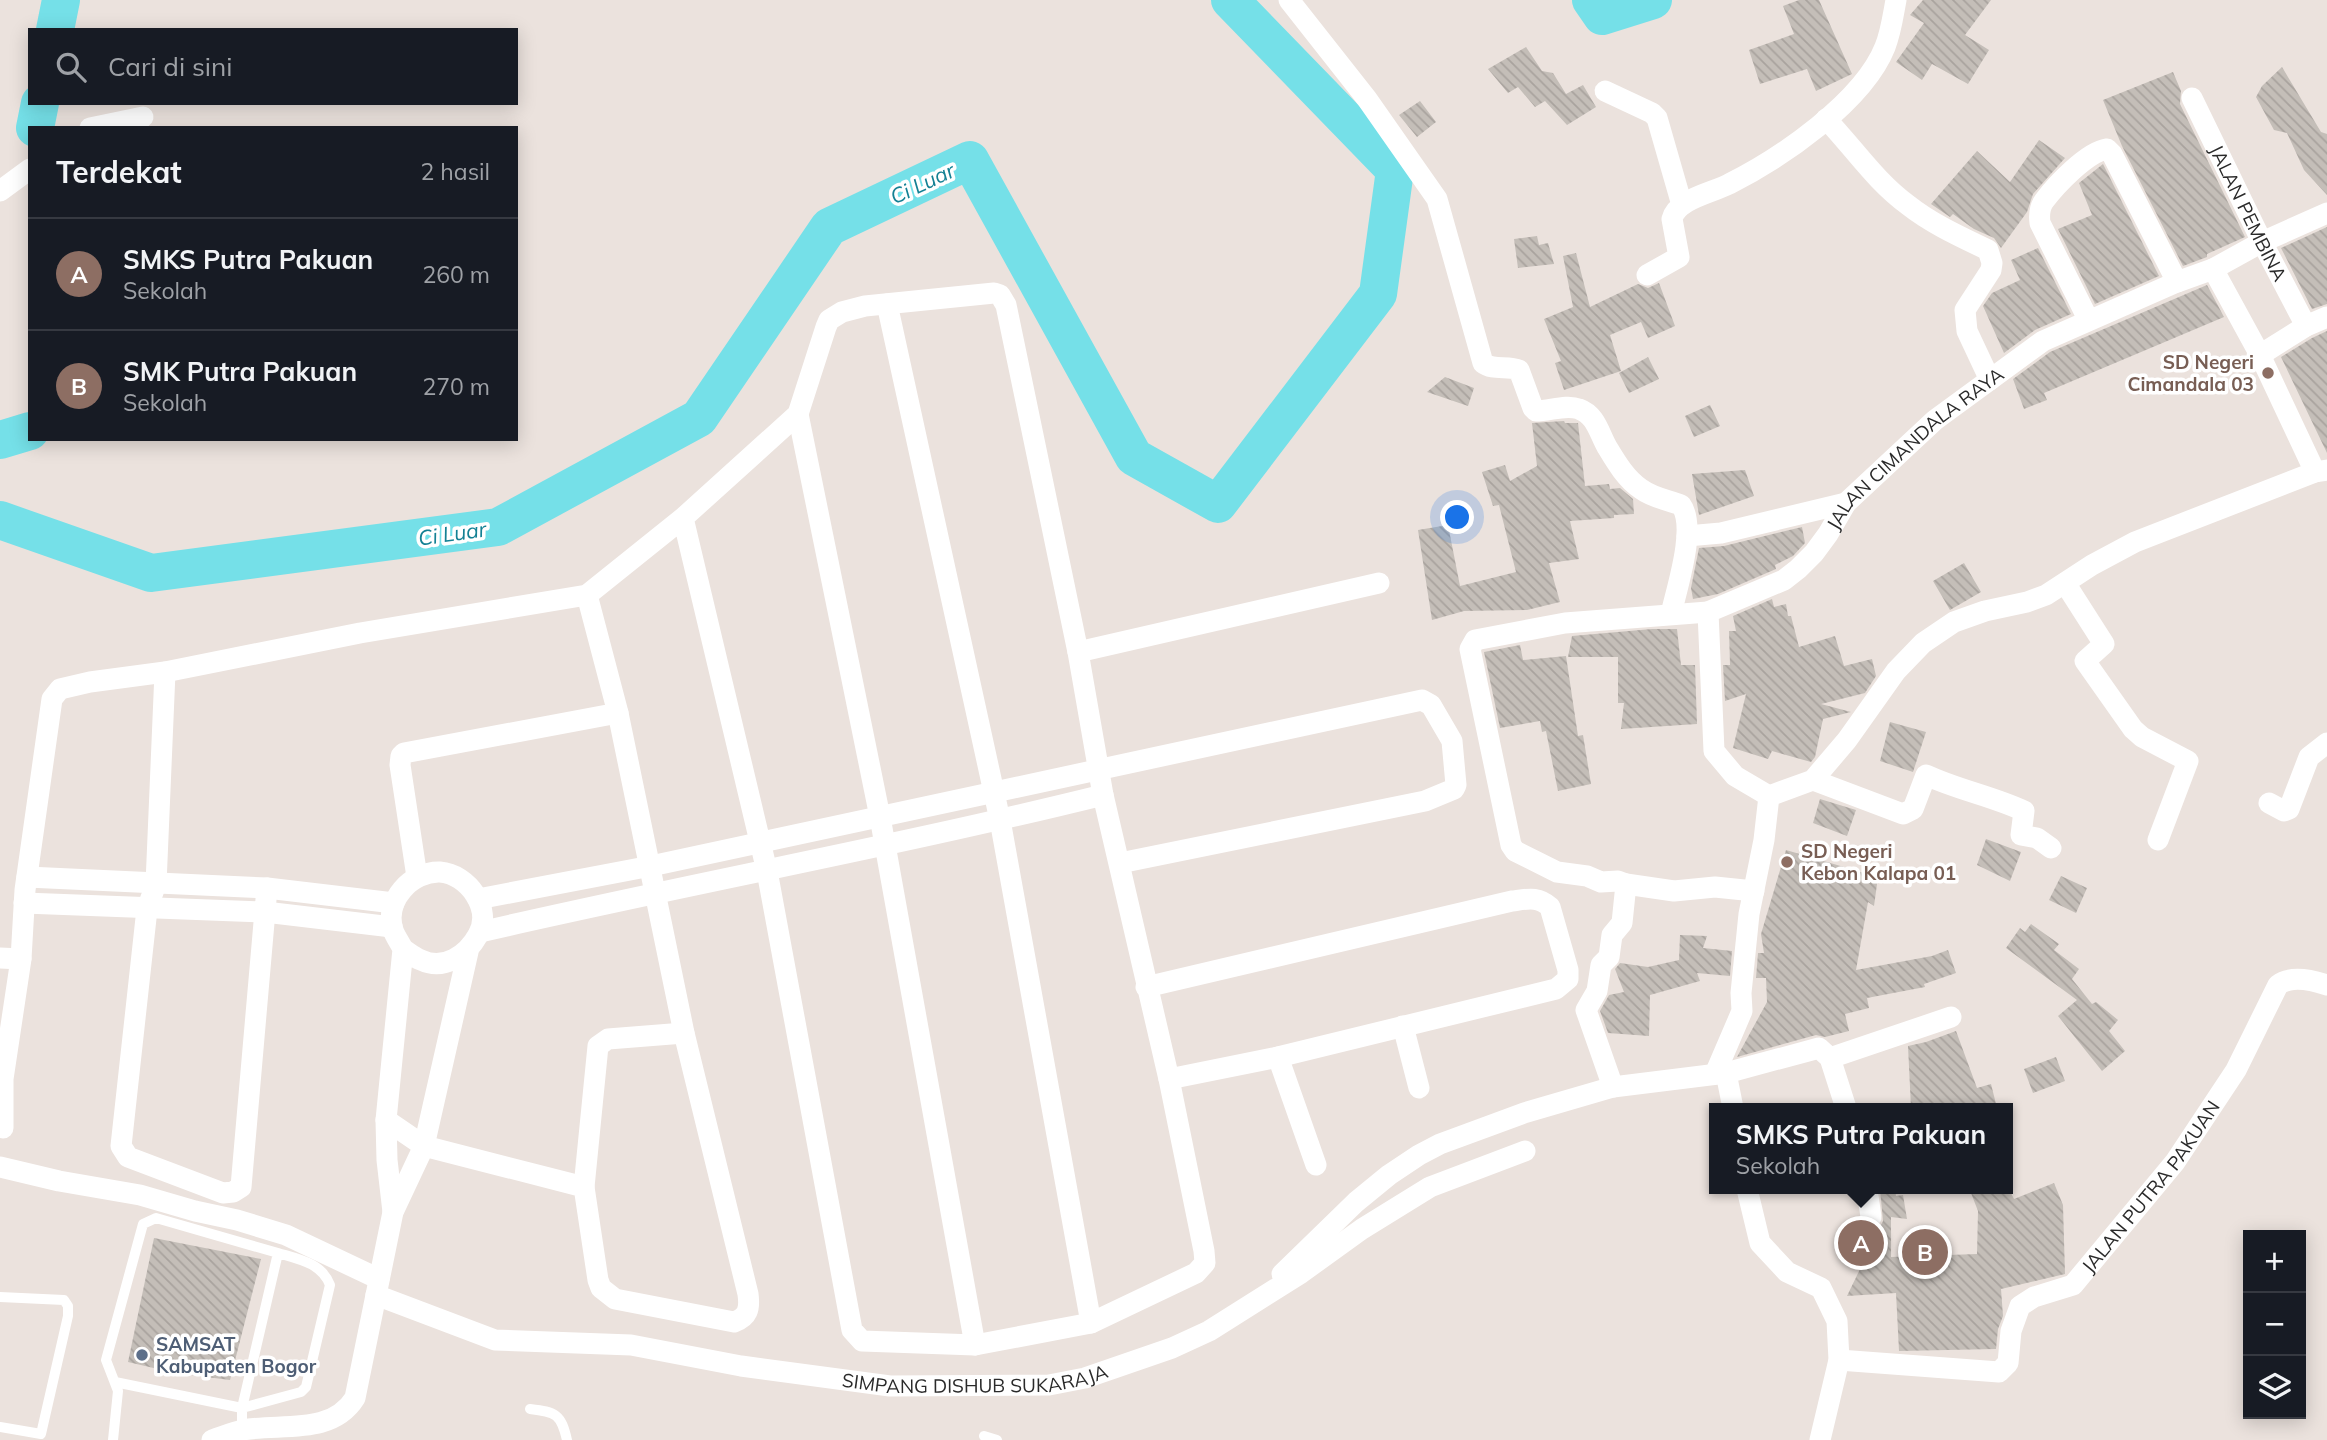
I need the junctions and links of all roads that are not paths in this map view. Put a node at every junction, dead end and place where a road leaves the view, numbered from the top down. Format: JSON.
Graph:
{"nodes":[{"id":1,"x":1896,"y":0,"type":"edge"},
{"id":2,"x":1298,"y":2,"type":"edge"},
{"id":3,"x":1605,"y":91,"type":"dead end"},
{"id":4,"x":2192,"y":98,"type":"dead end"},
{"id":5,"x":143,"y":117,"type":"dead end"},
{"id":6,"x":1826,"y":119,"type":"junction"},
{"id":7,"x":100,"y":126,"type":"edge"},
{"id":8,"x":28,"y":170,"type":"edge"},
{"id":9,"x":0,"y":191,"type":"edge"},
{"id":10,"x":1682,"y":205,"type":"junction"},
{"id":11,"x":2327,"y":213,"type":"edge"},
{"id":12,"x":2262,"y":242,"type":"junction"},
{"id":13,"x":2213,"y":270,"type":"junction"},
{"id":14,"x":1647,"y":275,"type":"dead end"},
{"id":15,"x":2178,"y":282,"type":"junction"},
{"id":16,"x":887,"y":304,"type":"junction"},
{"id":17,"x":2327,"y":317,"type":"edge"},
{"id":18,"x":2088,"y":319,"type":"junction"},
{"id":19,"x":2306,"y":326,"type":"junction"},
{"id":20,"x":2260,"y":355,"type":"junction"},
{"id":21,"x":1990,"y":380,"type":"junction"},
{"id":22,"x":799,"y":414,"type":"junction"},
{"id":23,"x":2321,"y":471,"type":"edge"},
{"id":24,"x":1846,"y":503,"type":"junction"},
{"id":25,"x":684,"y":518,"type":"junction"},
{"id":26,"x":1687,"y":536,"type":"junction"},
{"id":27,"x":1379,"y":583,"type":"dead end"},
{"id":28,"x":2065,"y":583,"type":"junction"},
{"id":29,"x":587,"y":595,"type":"junction"},
{"id":30,"x":1708,"y":612,"type":"junction"},
{"id":31,"x":1671,"y":614,"type":"junction"},
{"id":32,"x":1078,"y":652,"type":"junction"},
{"id":33,"x":165,"y":672,"type":"junction"},
{"id":34,"x":618,"y":713,"type":"junction"},
{"id":35,"x":2327,"y":743,"type":"edge"},
{"id":36,"x":1100,"y":769,"type":"junction"},
{"id":37,"x":1813,"y":780,"type":"junction"},
{"id":38,"x":995,"y":792,"type":"junction"},
{"id":39,"x":1103,"y":795,"type":"junction"},
{"id":40,"x":1769,"y":796,"type":"junction"},
{"id":41,"x":2270,"y":803,"type":"dead end"},
{"id":42,"x":880,"y":817,"type":"junction"},
{"id":43,"x":1000,"y":820,"type":"junction"},
{"id":44,"x":2158,"y":840,"type":"dead end"},
{"id":45,"x":760,"y":843,"type":"junction"},
{"id":46,"x":885,"y":844,"type":"junction"},
{"id":47,"x":2051,"y":848,"type":"dead end"},
{"id":48,"x":1120,"y":863,"type":"junction"},
{"id":49,"x":651,"y":866,"type":"junction"},
{"id":50,"x":767,"y":871,"type":"junction"},
{"id":51,"x":27,"y":877,"type":"junction"},
{"id":52,"x":417,"y":877,"type":"junction"},
{"id":53,"x":156,"y":884,"type":"junction"},
{"id":54,"x":1626,"y":884,"type":"junction"},
{"id":55,"x":267,"y":888,"type":"junction"},
{"id":56,"x":657,"y":891,"type":"junction"},
{"id":57,"x":1754,"y":891,"type":"junction"},
{"id":58,"x":478,"y":899,"type":"junction"},
{"id":59,"x":24,"y":902,"type":"junction"},
{"id":60,"x":394,"y":903,"type":"junction"},
{"id":61,"x":147,"y":909,"type":"junction"},
{"id":62,"x":265,"y":912,"type":"junction"},
{"id":63,"x":392,"y":928,"type":"junction"},
{"id":64,"x":480,"y":932,"type":"junction"},
{"id":65,"x":403,"y":949,"type":"junction"},
{"id":66,"x":468,"y":952,"type":"junction"},
{"id":67,"x":10,"y":958,"type":"edge"},
{"id":68,"x":2327,"y":985,"type":"edge"},
{"id":69,"x":1146,"y":987,"type":"junction"},
{"id":70,"x":1951,"y":1017,"type":"dead end"},
{"id":71,"x":1404,"y":1026,"type":"junction"},
{"id":72,"x":684,"y":1033,"type":"junction"},
{"id":73,"x":1278,"y":1057,"type":"junction"},
{"id":74,"x":1830,"y":1058,"type":"junction"},
{"id":75,"x":1721,"y":1073,"type":"junction"},
{"id":76,"x":2,"y":1079,"type":"edge"},
{"id":77,"x":1169,"y":1079,"type":"junction"},
{"id":78,"x":1613,"y":1087,"type":"junction"},
{"id":79,"x":1419,"y":1088,"type":"dead end"},
{"id":80,"x":1731,"y":1103,"type":"edge"},
{"id":81,"x":1844,"y":1103,"type":"edge"},
{"id":82,"x":386,"y":1120,"type":"junction"},
{"id":83,"x":3,"y":1128,"type":"dead end"},
{"id":84,"x":425,"y":1146,"type":"junction"},
{"id":85,"x":1525,"y":1151,"type":"dead end"},
{"id":86,"x":1317,"y":1166,"type":"dead end"},
{"id":87,"x":0,"y":1167,"type":"edge"},
{"id":88,"x":584,"y":1187,"type":"junction"},
{"id":89,"x":1748,"y":1194,"type":"edge"},
{"id":90,"x":1868,"y":1194,"type":"edge"},
{"id":91,"x":393,"y":1212,"type":"junction"},
{"id":92,"x":1871,"y":1217,"type":"dead end"},
{"id":93,"x":278,"y":1253,"type":"junction"},
{"id":94,"x":378,"y":1287,"type":"junction"},
{"id":95,"x":0,"y":1297,"type":"edge"},
{"id":96,"x":1262,"y":1297,"type":"junction"},
{"id":97,"x":1091,"y":1323,"type":"junction"},
{"id":98,"x":975,"y":1345,"type":"junction"},
{"id":99,"x":1839,"y":1360,"type":"junction"},
{"id":100,"x":115,"y":1382,"type":"junction"},
{"id":101,"x":242,"y":1408,"type":"junction"},
{"id":102,"x":530,"y":1409,"type":"dead end"},
{"id":103,"x":0,"y":1427,"type":"edge"},
{"id":104,"x":242,"y":1430,"type":"junction"},
{"id":105,"x":984,"y":1436,"type":"dead end"},
{"id":106,"x":41,"y":1437,"type":"edge"},
{"id":107,"x":113,"y":1440,"type":"edge"},
{"id":108,"x":212,"y":1440,"type":"edge"},
{"id":109,"x":567,"y":1440,"type":"edge"},
{"id":110,"x":997,"y":1440,"type":"edge"},
{"id":111,"x":1820,"y":1440,"type":"edge"}],
"edges":[{"from":1,"to":6,"type":"street"},
{"from":2,"to":26,"type":"street"},
{"from":3,"to":10,"type":"street"},
{"from":4,"to":12,"type":"street","name":"JALAN PEMBINA"},
{"from":5,"to":7,"type":"street"},
{"from":6,"to":10,"type":"street"},
{"from":6,"to":21,"type":"street"},
{"from":8,"to":9,"type":"street"},
{"from":10,"to":14,"type":"street"},
{"from":11,"to":12,"type":"street","name":"JALAN CIMANDALA RAYA"},
{"from":12,"to":13,"type":"street","name":"JALAN CIMANDALA RAYA"},
{"from":12,"to":19,"type":"street","name":"JALAN PEMBINA"},
{"from":13,"to":15,"type":"street","name":"JALAN CIMANDALA RAYA"},
{"from":13,"to":20,"type":"street"},
{"from":15,"to":18,"type":"street","name":"JALAN CIMANDALA RAYA"},
{"from":15,"to":18,"type":"street"},
{"from":16,"to":22,"type":"street"},
{"from":16,"to":32,"type":"street"},
{"from":16,"to":38,"type":"street"},
{"from":17,"to":19,"type":"street"},
{"from":18,"to":21,"type":"street","name":"JALAN CIMANDALA RAYA"},
{"from":19,"to":20,"type":"street"},
{"from":20,"to":23,"type":"street"},
{"from":21,"to":24,"type":"street","name":"JALAN CIMANDALA RAYA"},
{"from":22,"to":25,"type":"street"},
{"from":22,"to":42,"type":"street"},
{"from":23,"to":28,"type":"street"},
{"from":24,"to":26,"type":"street"},
{"from":24,"to":30,"type":"street","name":"JALAN CIMANDALA RAYA"},
{"from":25,"to":29,"type":"street"},
{"from":25,"to":45,"type":"street"},
{"from":26,"to":31,"type":"street"},
{"from":27,"to":32,"type":"street"},
{"from":28,"to":37,"type":"street"},
{"from":28,"to":44,"type":"street"},
{"from":29,"to":33,"type":"street"},
{"from":29,"to":34,"type":"street"},
{"from":30,"to":31,"type":"street","name":"JALAN CIMANDALA RAYA"},
{"from":30,"to":40,"type":"street"},
{"from":31,"to":54,"type":"street","name":"JALAN CIMANDALA RAYA"},
{"from":32,"to":36,"type":"street"},
{"from":33,"to":51,"type":"street"},
{"from":33,"to":53,"type":"street"},
{"from":34,"to":49,"type":"street"},
{"from":34,"to":52,"type":"street"},
{"from":35,"to":41,"type":"street"},
{"from":36,"to":38,"type":"street"},
{"from":36,"to":39,"type":"street"},
{"from":36,"to":48,"type":"street"},
{"from":37,"to":40,"type":"street"},
{"from":37,"to":47,"type":"street"},
{"from":38,"to":42,"type":"street"},
{"from":38,"to":43,"type":"street"},
{"from":39,"to":43,"type":"street"},
{"from":39,"to":48,"type":"street"},
{"from":40,"to":57,"type":"street"},
{"from":42,"to":45,"type":"street"},
{"from":42,"to":46,"type":"street"},
{"from":43,"to":46,"type":"street"},
{"from":43,"to":97,"type":"street"},
{"from":45,"to":49,"type":"street"},
{"from":45,"to":50,"type":"street"},
{"from":46,"to":50,"type":"street"},
{"from":46,"to":98,"type":"street"},
{"from":48,"to":69,"type":"street"},
{"from":49,"to":56,"type":"street"},
{"from":49,"to":58,"type":"street"},
{"from":50,"to":56,"type":"street"},
{"from":50,"to":98,"type":"street"},
{"from":51,"to":53,"type":"street"},
{"from":51,"to":59,"type":"street"},
{"from":52,"to":58,"type":"street"},
{"from":52,"to":60,"type":"street"},
{"from":53,"to":55,"type":"street"},
{"from":53,"to":61,"type":"street"},
{"from":54,"to":57,"type":"street"},
{"from":54,"to":78,"type":"street"},
{"from":55,"to":60,"type":"street"},
{"from":55,"to":62,"type":"street"},
{"from":56,"to":64,"type":"street"},
{"from":56,"to":72,"type":"street"},
{"from":57,"to":75,"type":"street"},
{"from":58,"to":64,"type":"street"},
{"from":59,"to":61,"type":"street"},
{"from":59,"to":67,"type":"street"},
{"from":60,"to":63,"type":"street"},
{"from":61,"to":62,"type":"street"},
{"from":61,"to":62,"type":"street"},
{"from":62,"to":63,"type":"street"},
{"from":63,"to":65,"type":"street"},
{"from":64,"to":66,"type":"street"},
{"from":65,"to":66,"type":"street"},
{"from":65,"to":82,"type":"street"},
{"from":66,"to":84,"type":"street"},
{"from":67,"to":76,"type":"street"},
{"from":68,"to":99,"type":"street","name":"JALAN PUTRA PAKUAN"},
{"from":69,"to":71,"type":"street"},
{"from":69,"to":77,"type":"street"},
{"from":70,"to":74,"type":"street"},
{"from":71,"to":73,"type":"street"},
{"from":71,"to":79,"type":"street"},
{"from":72,"to":88,"type":"street"},
{"from":72,"to":88,"type":"street"},
{"from":73,"to":77,"type":"street"},
{"from":73,"to":86,"type":"street"},
{"from":74,"to":75,"type":"street"},
{"from":74,"to":81,"type":"street"},
{"from":75,"to":78,"type":"street"},
{"from":75,"to":80,"type":"street"},
{"from":76,"to":83,"type":"street"},
{"from":77,"to":97,"type":"street"},
{"from":78,"to":96,"type":"street"},
{"from":82,"to":84,"type":"street"},
{"from":82,"to":91,"type":"street"},
{"from":84,"to":88,"type":"street"},
{"from":84,"to":91,"type":"street"},
{"from":85,"to":96,"type":"street","name":"SIMPANG DISHUB SUKARAJA"},
{"from":87,"to":94,"type":"street","name":"SIMPANG DISHUB SUKARAJA"},
{"from":89,"to":99,"type":"street"},
{"from":90,"to":92,"type":"street"},
{"from":91,"to":94,"type":"street"},
{"from":93,"to":100,"type":"lane"},
{"from":93,"to":101,"type":"lane"},
{"from":93,"to":101,"type":"lane"},
{"from":94,"to":96,"type":"street","name":"SIMPANG DISHUB SUKARAJA"},
{"from":94,"to":104,"type":"street"},
{"from":95,"to":106,"type":"lane"},
{"from":97,"to":98,"type":"street"},
{"from":99,"to":111,"type":"street"},
{"from":100,"to":101,"type":"lane"},
{"from":100,"to":107,"type":"lane"},
{"from":101,"to":104,"type":"lane"},
{"from":102,"to":109,"type":"lane"},
{"from":103,"to":106,"type":"lane"},
{"from":104,"to":108,"type":"street"},
{"from":105,"to":110,"type":"lane"}]}
